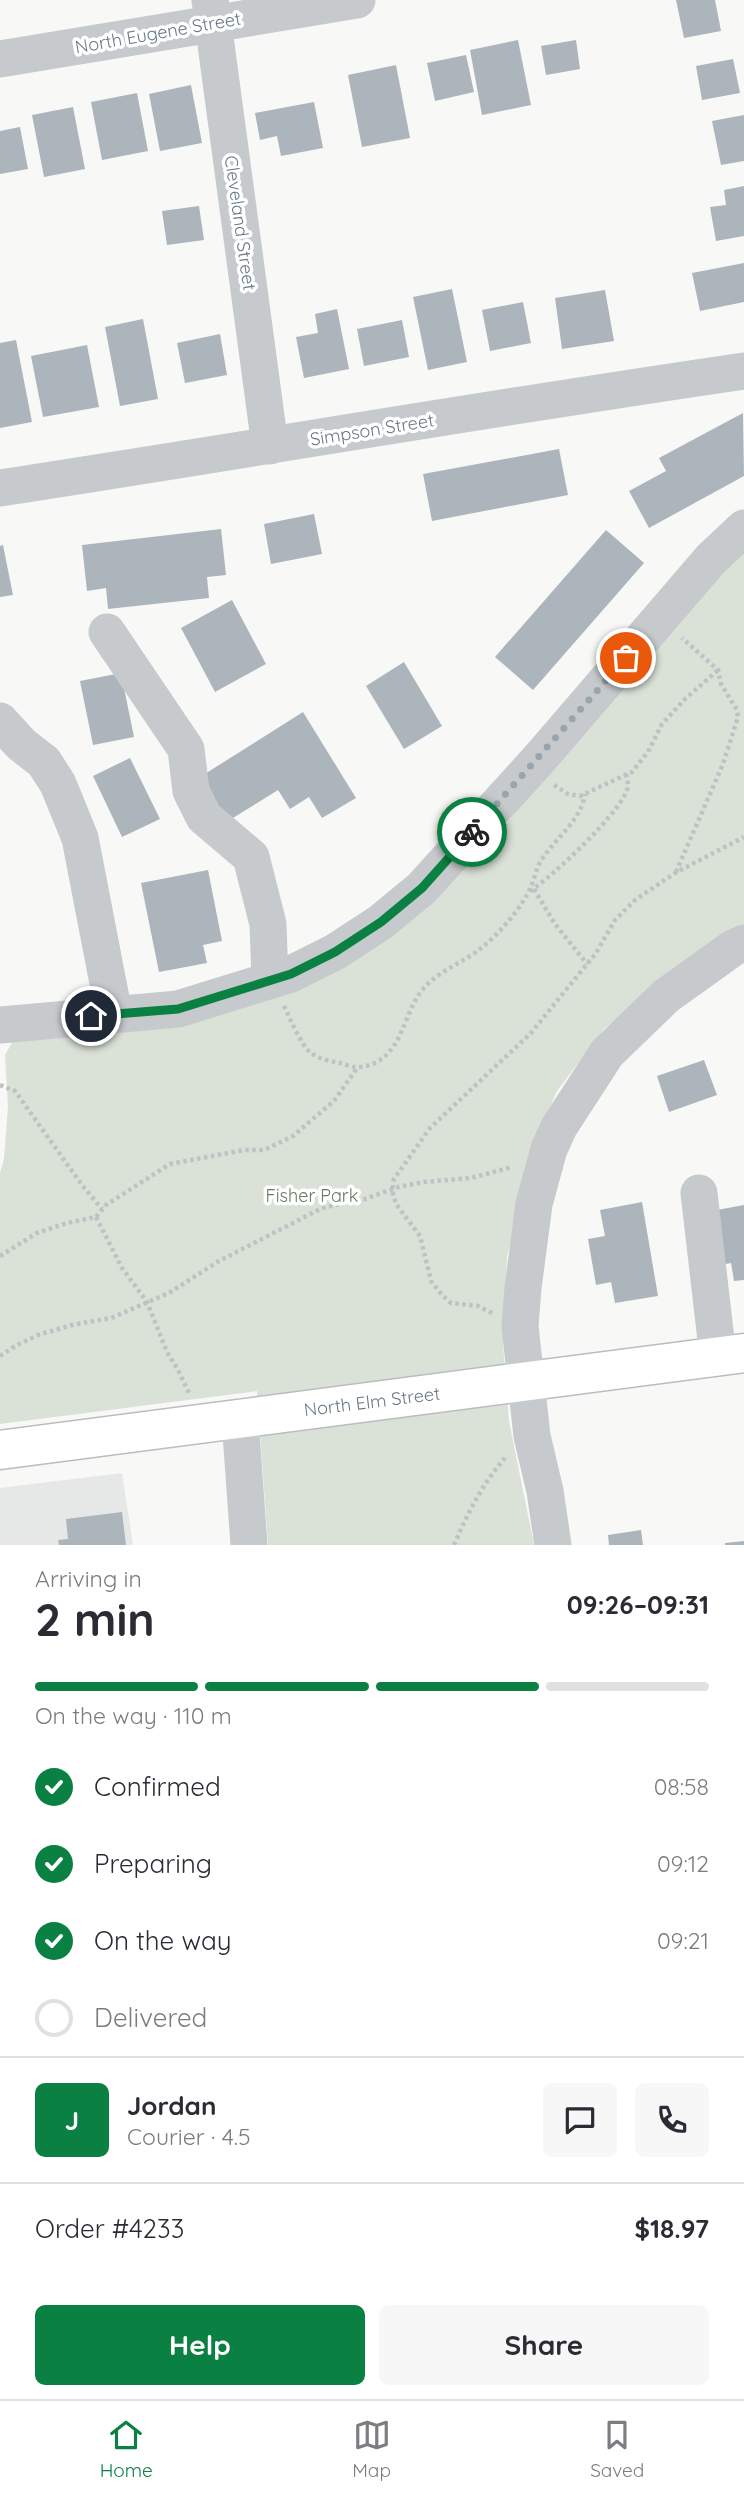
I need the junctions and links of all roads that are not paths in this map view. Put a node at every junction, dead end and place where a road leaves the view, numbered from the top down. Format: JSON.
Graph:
{"nodes":[{"id":1,"x":357,"y":0,"type":"edge"},
{"id":2,"x":211,"y":12,"type":"edge"},
{"id":3,"x":0,"y":60,"type":"edge"},
{"id":4,"x":744,"y":371,"type":"edge"},
{"id":5,"x":270,"y":446,"type":"junction"},
{"id":6,"x":0,"y":488,"type":"edge"},
{"id":7,"x":744,"y":528,"type":"edge"},
{"id":8,"x":107,"y":632,"type":"dead end"},
{"id":9,"x":0,"y":721,"type":"edge"},
{"id":10,"x":744,"y":943,"type":"edge"},
{"id":11,"x":270,"y":981,"type":"junction"},
{"id":12,"x":114,"y":1014,"type":"junction"},
{"id":13,"x":0,"y":1025,"type":"edge"},
{"id":14,"x":699,"y":1193,"type":"dead end"},
{"id":15,"x":731,"y":1355,"type":"edge"},
{"id":16,"x":526,"y":1382,"type":"junction"},
{"id":17,"x":240,"y":1419,"type":"junction"},
{"id":18,"x":0,"y":1450,"type":"edge"},
{"id":19,"x":249,"y":1545,"type":"edge"},
{"id":20,"x":552,"y":1545,"type":"edge"}],
"edges":[{"from":1,"to":2,"type":"street","name":"North Eugene Street"},
{"from":2,"to":3,"type":"street","name":"North Eugene Street"},
{"from":2,"to":5,"type":"street","name":"Cleveland Street"},
{"from":4,"to":5,"type":"street","name":"Simpson Street"},
{"from":5,"to":6,"type":"street","name":"Simpson Street"},
{"from":7,"to":11,"type":"street"},
{"from":8,"to":11,"type":"street"},
{"from":9,"to":12,"type":"street"},
{"from":10,"to":16,"type":"street"},
{"from":11,"to":12,"type":"street"},
{"from":12,"to":13,"type":"street"},
{"from":14,"to":15,"type":"street"},
{"from":15,"to":16,"type":"main road","name":"North Elm Street"},
{"from":16,"to":17,"type":"main road","name":"North Elm Street"},
{"from":16,"to":20,"type":"street"},
{"from":17,"to":18,"type":"main road","name":"North Elm Street"},
{"from":17,"to":19,"type":"street"}]}
